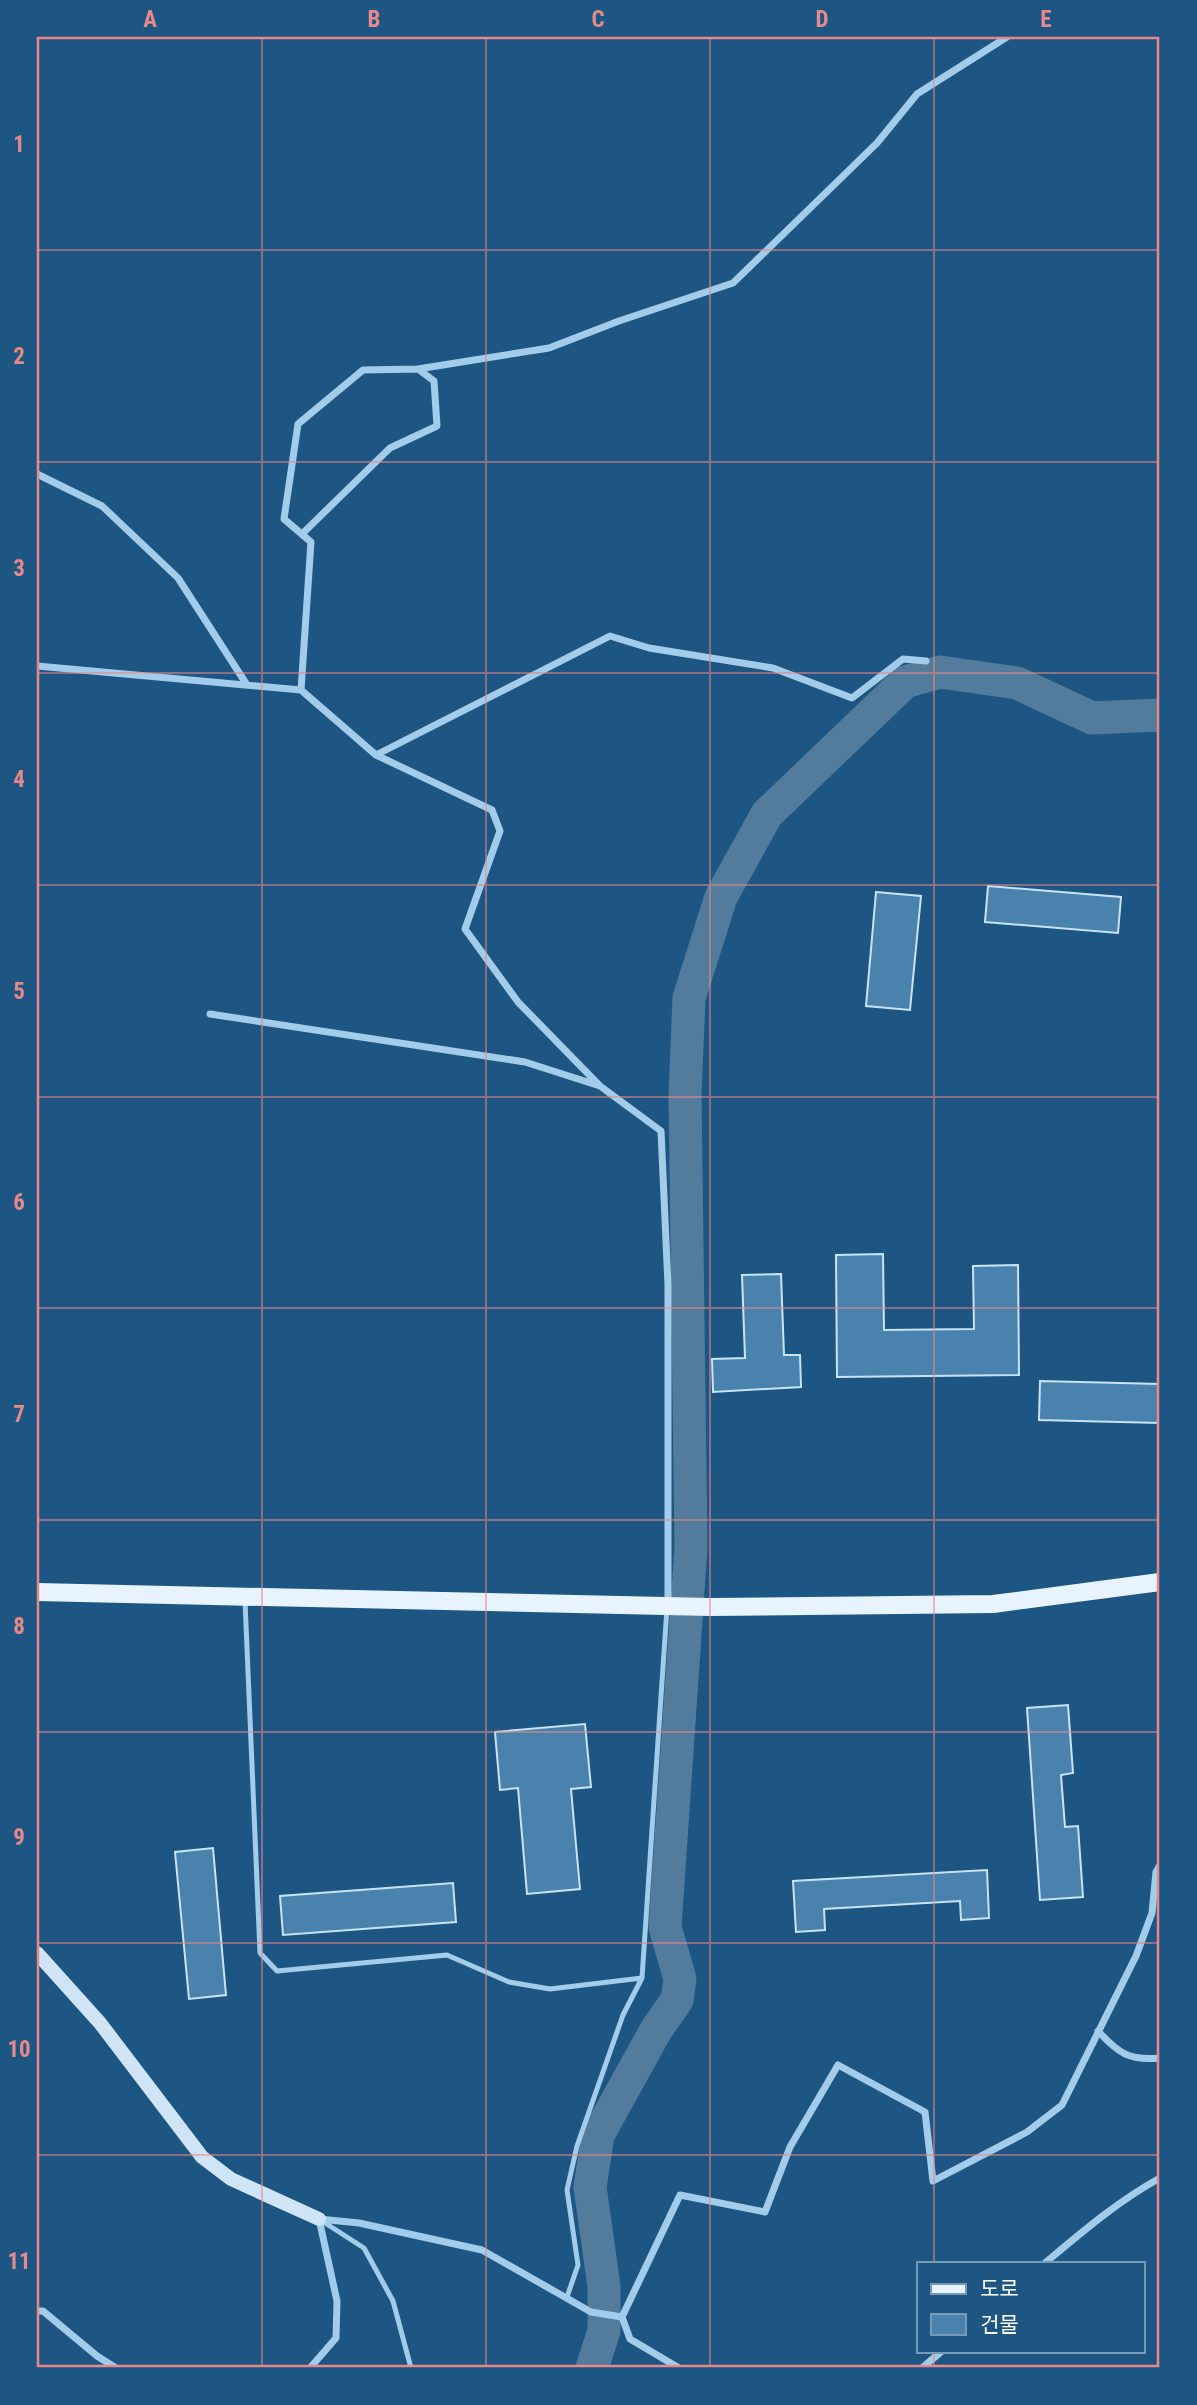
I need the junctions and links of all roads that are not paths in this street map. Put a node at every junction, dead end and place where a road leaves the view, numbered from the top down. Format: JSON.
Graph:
{"nodes":[{"id":1,"x":1007,"y":37,"type":"edge"},
{"id":2,"x":418,"y":369,"type":"junction"},
{"id":3,"x":37,"y":474,"type":"edge"},
{"id":4,"x":302,"y":534,"type":"junction"},
{"id":5,"x":926,"y":661,"type":"dead end"},
{"id":6,"x":37,"y":666,"type":"edge"},
{"id":7,"x":247,"y":685,"type":"junction"},
{"id":8,"x":301,"y":690,"type":"junction"},
{"id":9,"x":376,"y":755,"type":"junction"},
{"id":10,"x":210,"y":1014,"type":"dead end"},
{"id":11,"x":600,"y":1086,"type":"junction"},
{"id":12,"x":1160,"y":1582,"type":"edge"},
{"id":13,"x":37,"y":1592,"type":"edge"},
{"id":14,"x":245,"y":1596,"type":"junction"},
{"id":15,"x":668,"y":1605,"type":"junction"},
{"id":16,"x":1160,"y":1865,"type":"edge"},
{"id":17,"x":37,"y":1952,"type":"edge"},
{"id":18,"x":642,"y":1978,"type":"junction"},
{"id":19,"x":1098,"y":2031,"type":"junction"},
{"id":20,"x":1160,"y":2058,"type":"edge"},
{"id":21,"x":1160,"y":2178,"type":"edge"},
{"id":22,"x":319,"y":2219,"type":"junction"},
{"id":23,"x":1046,"y":2262,"type":"edge"},
{"id":24,"x":567,"y":2297,"type":"junction"},
{"id":25,"x":37,"y":2311,"type":"edge"},
{"id":26,"x":622,"y":2317,"type":"junction"},
{"id":27,"x":941,"y":2352,"type":"edge"},
{"id":28,"x":116,"y":2368,"type":"edge"},
{"id":29,"x":310,"y":2368,"type":"edge"},
{"id":30,"x":411,"y":2368,"type":"edge"},
{"id":31,"x":679,"y":2368,"type":"edge"},
{"id":32,"x":922,"y":2368,"type":"edge"}],
"edges":[{"from":1,"to":2,"type":"street"},
{"from":2,"to":4,"type":"street"},
{"from":2,"to":4,"type":"street"},
{"from":3,"to":7,"type":"street"},
{"from":4,"to":8,"type":"street"},
{"from":5,"to":9,"type":"street"},
{"from":6,"to":7,"type":"street"},
{"from":7,"to":8,"type":"street"},
{"from":8,"to":9,"type":"street"},
{"from":9,"to":11,"type":"street"},
{"from":10,"to":11,"type":"street"},
{"from":11,"to":15,"type":"street"},
{"from":12,"to":15,"type":"main road"},
{"from":13,"to":14,"type":"main road"},
{"from":14,"to":15,"type":"main road"},
{"from":14,"to":18,"type":"lane"},
{"from":15,"to":18,"type":"lane"},
{"from":16,"to":19,"type":"street"},
{"from":17,"to":22,"type":"street"},
{"from":18,"to":24,"type":"lane"},
{"from":19,"to":20,"type":"street"},
{"from":19,"to":26,"type":"street"},
{"from":21,"to":23,"type":"street"},
{"from":22,"to":24,"type":"street"},
{"from":22,"to":29,"type":"street"},
{"from":22,"to":30,"type":"lane"},
{"from":24,"to":26,"type":"street"},
{"from":25,"to":28,"type":"street"},
{"from":26,"to":31,"type":"street"},
{"from":27,"to":32,"type":"street"}]}
